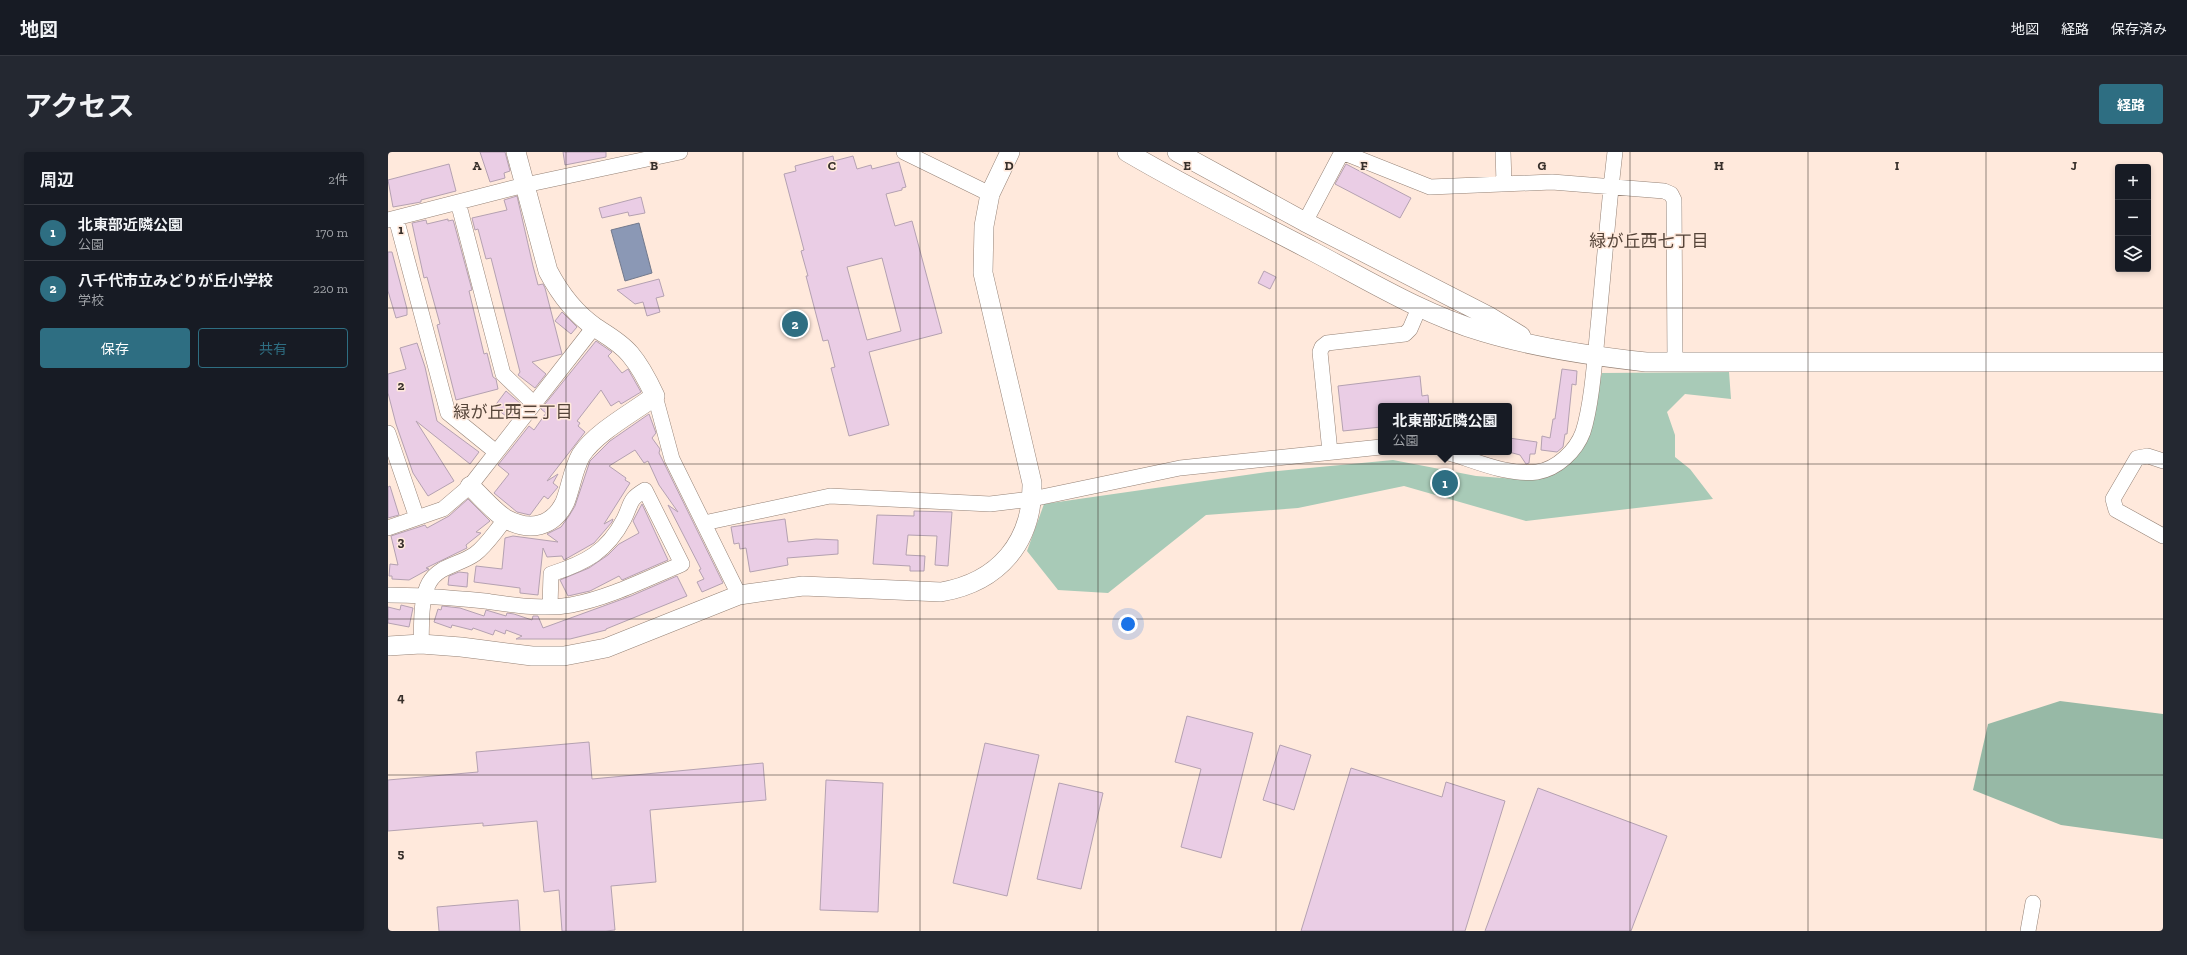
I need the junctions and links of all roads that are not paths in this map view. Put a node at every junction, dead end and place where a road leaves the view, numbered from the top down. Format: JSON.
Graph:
{"nodes":[{"id":1,"x":516,"y":152,"type":"edge"},
{"id":2,"x":680,"y":152,"type":"edge"},
{"id":3,"x":904,"y":152,"type":"edge"},
{"id":4,"x":1010,"y":152,"type":"edge"},
{"id":5,"x":1127,"y":152,"type":"edge"},
{"id":6,"x":1177,"y":152,"type":"edge"},
{"id":7,"x":1342,"y":152,"type":"edge"},
{"id":8,"x":1503,"y":152,"type":"edge"},
{"id":9,"x":1616,"y":152,"type":"edge"},
{"id":10,"x":1504,"y":183,"type":"junction"},
{"id":11,"x":525,"y":185,"type":"junction"},
{"id":12,"x":1611,"y":186,"type":"junction"},
{"id":13,"x":990,"y":194,"type":"junction"},
{"id":14,"x":458,"y":202,"type":"junction"},
{"id":15,"x":392,"y":219,"type":"edge"},
{"id":16,"x":1305,"y":222,"type":"junction"},
{"id":17,"x":1419,"y":308,"type":"junction"},
{"id":18,"x":594,"y":327,"type":"junction"},
{"id":19,"x":1536,"y":345,"type":"junction"},
{"id":20,"x":1595,"y":356,"type":"junction"},
{"id":21,"x":1675,"y":362,"type":"junction"},
{"id":22,"x":2163,"y":362,"type":"edge"},
{"id":23,"x":655,"y":396,"type":"junction"},
{"id":24,"x":534,"y":403,"type":"junction"},
{"id":25,"x":388,"y":433,"type":"edge"},
{"id":26,"x":1378,"y":447,"type":"edge"},
{"id":27,"x":496,"y":452,"type":"junction"},
{"id":28,"x":1330,"y":452,"type":"junction"},
{"id":29,"x":1456,"y":455,"type":"edge"},
{"id":30,"x":2163,"y":461,"type":"edge"},
{"id":31,"x":470,"y":486,"type":"junction"},
{"id":32,"x":1032,"y":499,"type":"junction"},
{"id":33,"x":417,"y":518,"type":"junction"},
{"id":34,"x":506,"y":519,"type":"junction"},
{"id":35,"x":704,"y":522,"type":"junction"},
{"id":36,"x":388,"y":528,"type":"edge"},
{"id":37,"x":2163,"y":536,"type":"edge"},
{"id":38,"x":425,"y":594,"type":"junction"},
{"id":39,"x":388,"y":595,"type":"edge"},
{"id":40,"x":739,"y":595,"type":"junction"},
{"id":41,"x":550,"y":606,"type":"junction"},
{"id":42,"x":421,"y":644,"type":"junction"},
{"id":43,"x":388,"y":646,"type":"edge"},
{"id":44,"x":2033,"y":903,"type":"dead end"},
{"id":45,"x":2028,"y":931,"type":"edge"}],
"edges":[{"from":1,"to":11,"type":"street"},
{"from":2,"to":11,"type":"street"},
{"from":3,"to":13,"type":"street"},
{"from":4,"to":13,"type":"street"},
{"from":5,"to":17,"type":"street"},
{"from":6,"to":16,"type":"street"},
{"from":7,"to":10,"type":"street"},
{"from":7,"to":16,"type":"street"},
{"from":8,"to":10,"type":"street"},
{"from":9,"to":12,"type":"street"},
{"from":10,"to":12,"type":"street"},
{"from":11,"to":14,"type":"street"},
{"from":11,"to":18,"type":"street"},
{"from":12,"to":20,"type":"street"},
{"from":12,"to":21,"type":"street"},
{"from":13,"to":32,"type":"street"},
{"from":14,"to":15,"type":"street"},
{"from":14,"to":24,"type":"street"},
{"from":15,"to":27,"type":"street"},
{"from":16,"to":19,"type":"street"},
{"from":17,"to":19,"type":"street"},
{"from":17,"to":28,"type":"street"},
{"from":18,"to":23,"type":"street"},
{"from":18,"to":24,"type":"street"},
{"from":19,"to":20,"type":"street"},
{"from":20,"to":21,"type":"street"},
{"from":20,"to":29,"type":"street"},
{"from":21,"to":22,"type":"street"},
{"from":23,"to":34,"type":"street"},
{"from":23,"to":35,"type":"street"},
{"from":24,"to":27,"type":"street"},
{"from":25,"to":33,"type":"street"},
{"from":26,"to":28,"type":"street"},
{"from":27,"to":31,"type":"street"},
{"from":28,"to":32,"type":"street"},
{"from":30,"to":37,"type":"street"},
{"from":31,"to":33,"type":"street"},
{"from":31,"to":34,"type":"street"},
{"from":32,"to":35,"type":"street"},
{"from":32,"to":40,"type":"street"},
{"from":33,"to":36,"type":"street"},
{"from":34,"to":38,"type":"street"},
{"from":35,"to":40,"type":"street"},
{"from":38,"to":39,"type":"street"},
{"from":38,"to":41,"type":"street"},
{"from":38,"to":42,"type":"street"},
{"from":40,"to":42,"type":"street"},
{"from":41,"to":41,"type":"street"},
{"from":42,"to":43,"type":"street"},
{"from":44,"to":45,"type":"street"}]}
